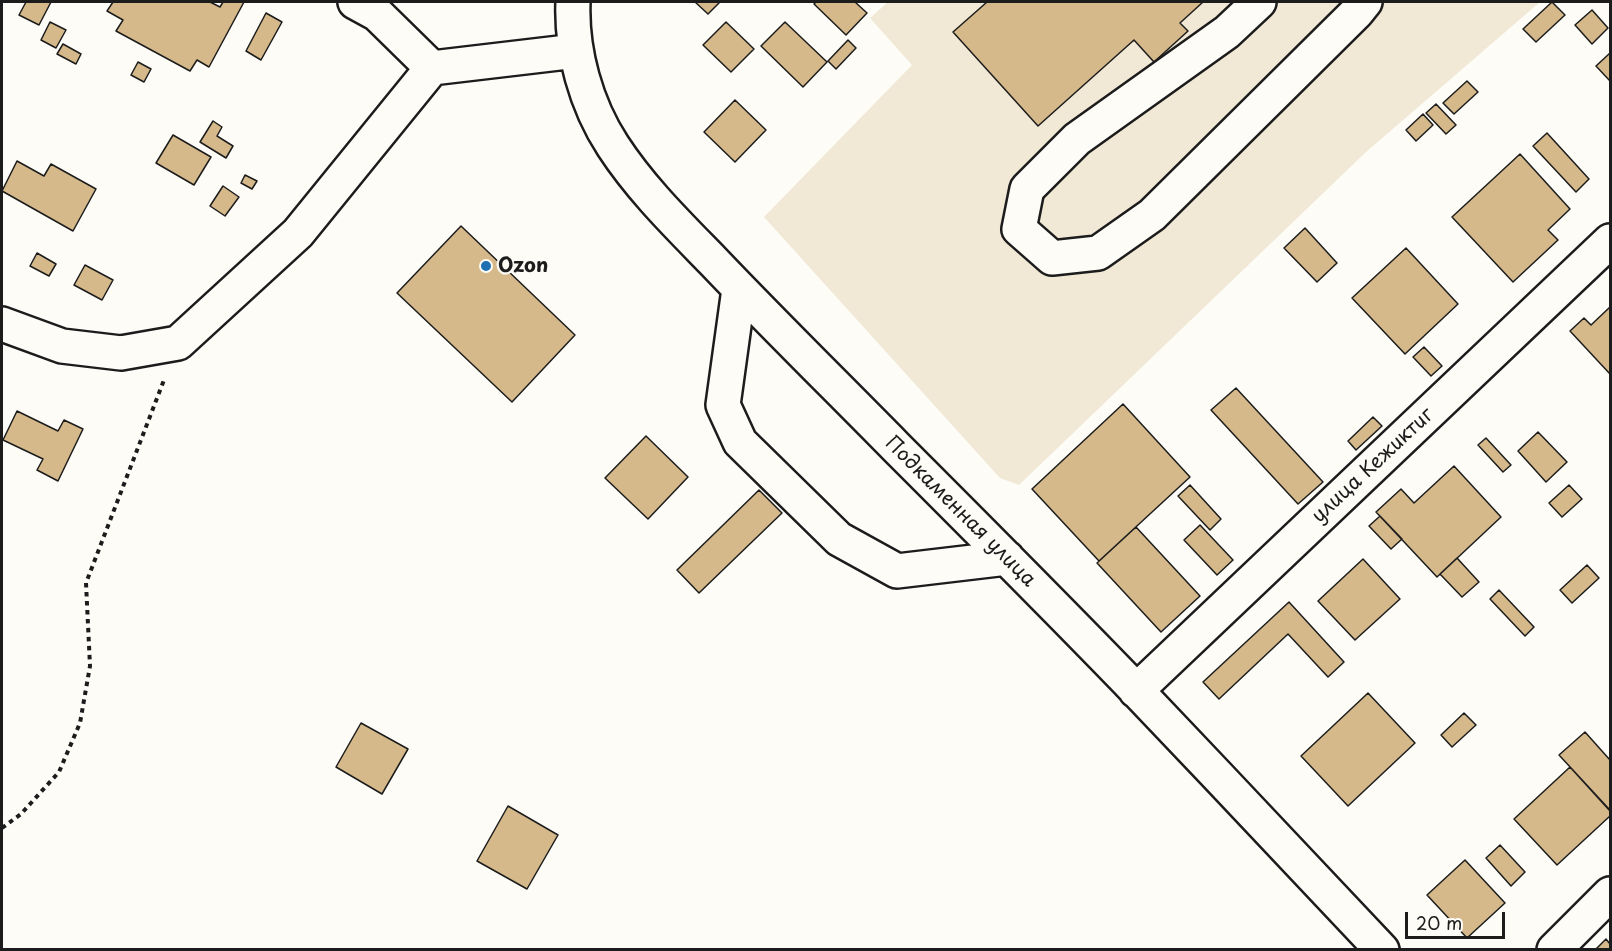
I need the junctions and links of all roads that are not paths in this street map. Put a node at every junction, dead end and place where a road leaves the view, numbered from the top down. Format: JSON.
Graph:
{"nodes":[{"id":1,"x":355,"y":2,"type":"edge"},
{"id":2,"x":573,"y":2,"type":"edge"},
{"id":3,"x":1259,"y":2,"type":"edge"},
{"id":4,"x":1365,"y":2,"type":"edge"},
{"id":5,"x":576,"y":51,"type":"junction"},
{"id":6,"x":432,"y":68,"type":"junction"},
{"id":7,"x":1611,"y":241,"type":"edge"},
{"id":8,"x":739,"y":289,"type":"junction"},
{"id":9,"x":2,"y":324,"type":"edge"},
{"id":10,"x":1007,"y":558,"type":"junction"},
{"id":11,"x":1136,"y":691,"type":"junction"},
{"id":12,"x":1611,"y":894,"type":"edge"},
{"id":13,"x":1382,"y":950,"type":"edge"},
{"id":14,"x":1554,"y":950,"type":"edge"}],
"edges":[{"from":1,"to":6,"type":"street"},
{"from":2,"to":5,"type":"street","name":"Подкаменная улица"},
{"from":3,"to":4,"type":"street"},
{"from":5,"to":6,"type":"street"},
{"from":5,"to":8,"type":"street","name":"Подкаменная улица"},
{"from":6,"to":9,"type":"street"},
{"from":7,"to":11,"type":"street","name":"улица Кежиктиг"},
{"from":8,"to":10,"type":"street","name":"Подкаменная улица"},
{"from":8,"to":10,"type":"street"},
{"from":10,"to":11,"type":"street","name":"Подкаменная улица"},
{"from":11,"to":13,"type":"street","name":"Подкаменная улица"},
{"from":12,"to":14,"type":"street"}]}
